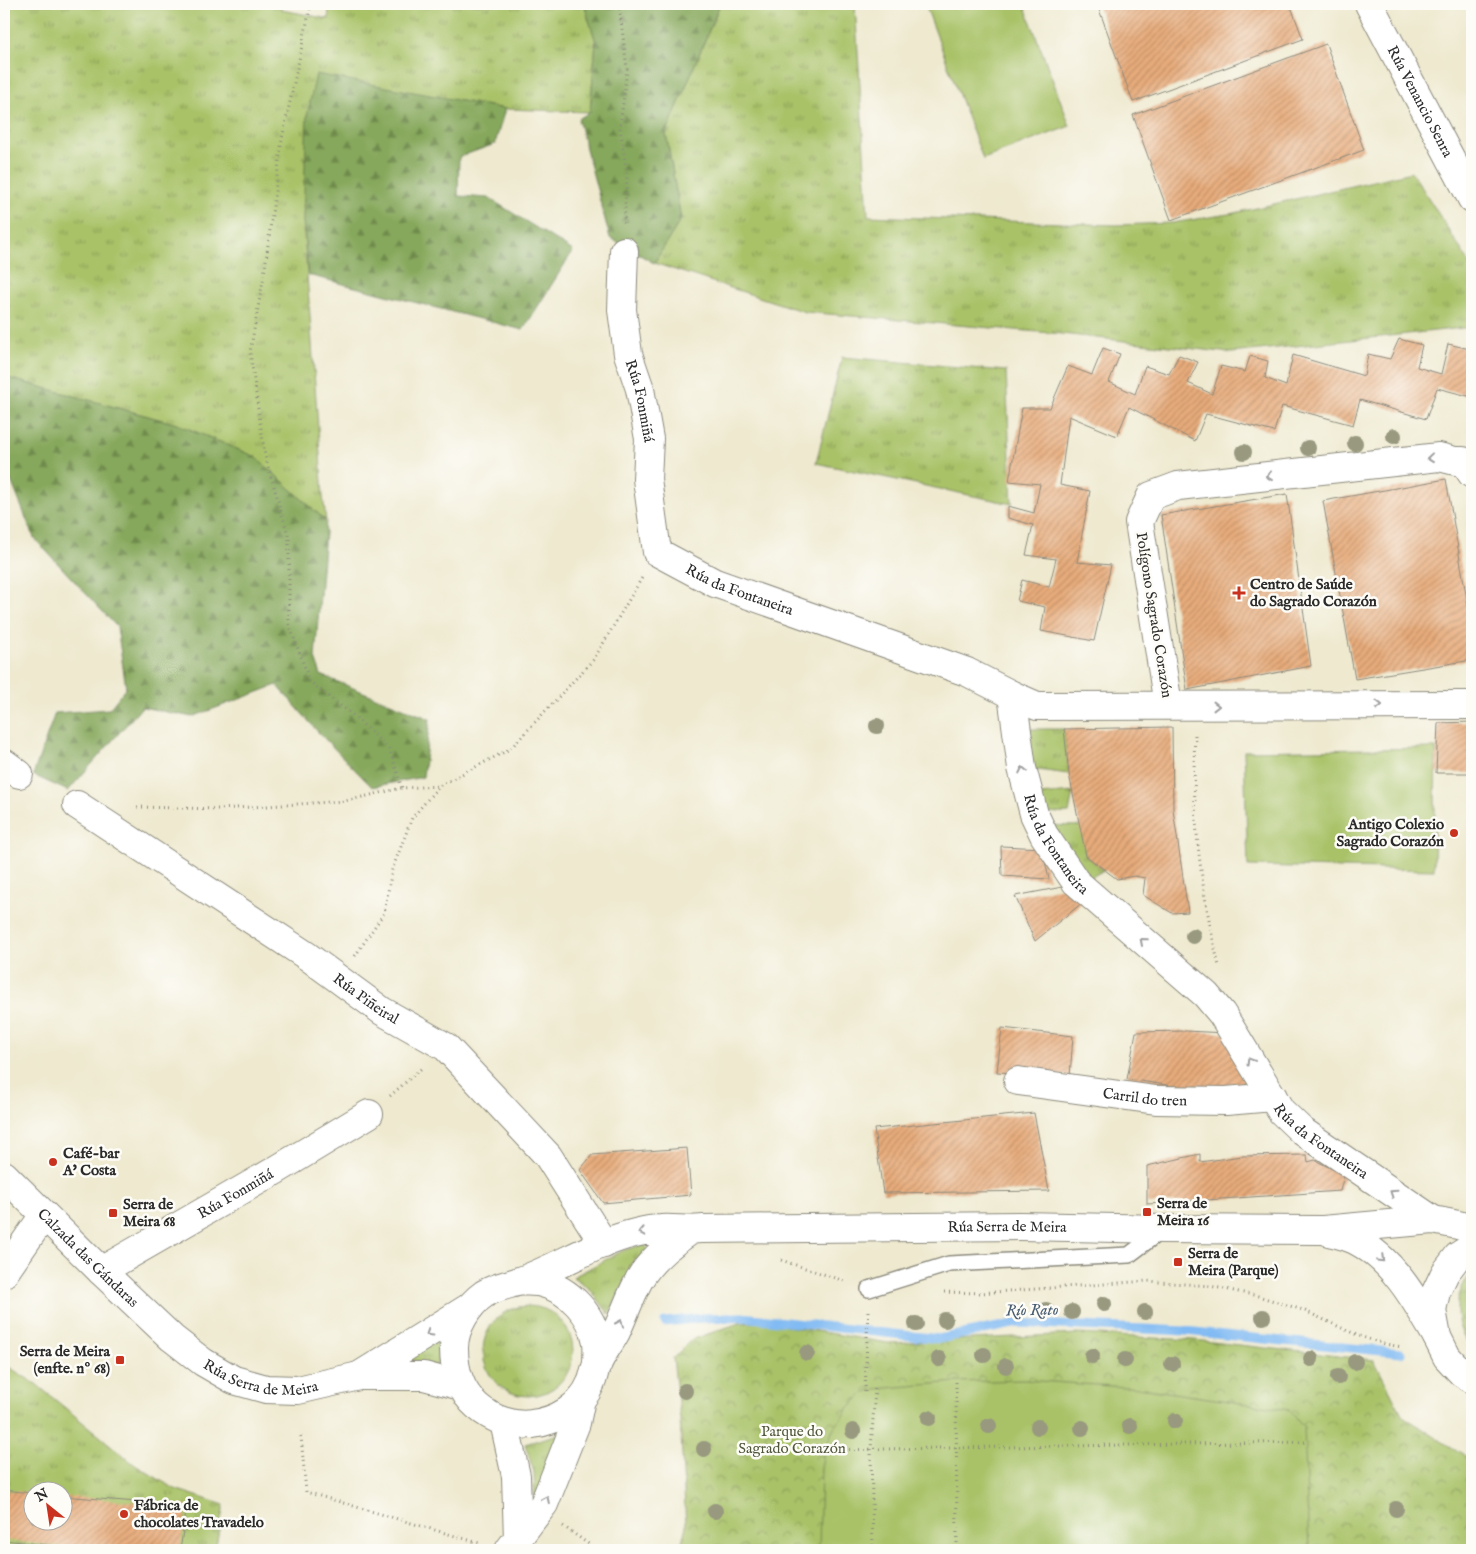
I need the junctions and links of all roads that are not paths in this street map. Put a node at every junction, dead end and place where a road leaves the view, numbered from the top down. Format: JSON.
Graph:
{"nodes":[{"id":1,"x":1369,"y":4,"type":"edge"},
{"id":2,"x":1471,"y":193,"type":"edge"},
{"id":3,"x":624,"y":251,"type":"road end"},
{"id":4,"x":1472,"y":474,"type":"edge"},
{"id":5,"x":657,"y":552,"type":"joint"},
{"id":6,"x":1012,"y":695,"type":"junction"},
{"id":7,"x":1168,"y":704,"type":"junction"},
{"id":8,"x":1472,"y":705,"type":"edge"},
{"id":9,"x":77,"y":805,"type":"dead end"},
{"id":10,"x":1018,"y":1081,"type":"dead end"},
{"id":11,"x":1272,"y":1097,"type":"junction"},
{"id":12,"x":369,"y":1114,"type":"road end"},
{"id":13,"x":4,"y":1175,"type":"edge"},
{"id":14,"x":44,"y":1215,"type":"junction"},
{"id":15,"x":1433,"y":1220,"type":"junction"},
{"id":16,"x":1163,"y":1229,"type":"junction"},
{"id":17,"x":1472,"y":1229,"type":"edge"},
{"id":18,"x":1323,"y":1230,"type":"junction"},
{"id":19,"x":690,"y":1231,"type":"junction"},
{"id":20,"x":604,"y":1244,"type":"junction"},
{"id":21,"x":1472,"y":1247,"type":"edge"},
{"id":22,"x":101,"y":1270,"type":"junction"},
{"id":23,"x":4,"y":1273,"type":"edge"},
{"id":24,"x":519,"y":1281,"type":"junction"},
{"id":25,"x":869,"y":1289,"type":"road end"},
{"id":26,"x":470,"y":1307,"type":"junction"},
{"id":27,"x":1436,"y":1337,"type":"junction"},
{"id":28,"x":172,"y":1338,"type":"joint"},
{"id":29,"x":597,"y":1365,"type":"junction"},
{"id":30,"x":358,"y":1376,"type":"junction"},
{"id":31,"x":1472,"y":1379,"type":"edge"},
{"id":32,"x":461,"y":1386,"type":"junction"},
{"id":33,"x":581,"y":1399,"type":"junction"},
{"id":34,"x":504,"y":1422,"type":"junction"},
{"id":35,"x":514,"y":1544,"type":"edge"}],
"edges":[{"from":1,"to":2,"type":"street","name":"Rúa Venancio Senra"},
{"from":3,"to":5,"type":"street","name":"Rúa Fonmiñá"},
{"from":4,"to":7,"type":"street","name":"Polígono Sagrado Corazón","one_way":true},
{"from":5,"to":6,"type":"street","name":"Rúa da Fontaneira"},
{"from":6,"to":7,"type":"street"},
{"from":11,"to":6,"type":"street","name":"Rúa da Fontaneira","one_way":true},
{"from":7,"to":8,"type":"street","name":"Polígono Sagrado Corazón","one_way":true},
{"from":9,"to":20,"type":"street","name":"Rúa Piñeiral"},
{"from":10,"to":11,"type":"street","name":"Carril do tren"},
{"from":15,"to":11,"type":"street","name":"Rúa da Fontaneira","one_way":true},
{"from":12,"to":22,"type":"street","name":"Rúa Fonmiñá"},
{"from":13,"to":14,"type":"street","name":"Calzada das Gándaras"},
{"from":14,"to":22,"type":"street","name":"Calzada das Gándaras"},
{"from":14,"to":23,"type":"street"},
{"from":15,"to":17,"type":"street","name":"Rúa Serra de Meira"},
{"from":15,"to":18,"type":"street","name":"Rúa Serra de Meira"},
{"from":16,"to":18,"type":"street","name":"Rúa Serra de Meira"},
{"from":16,"to":19,"type":"street","name":"Rúa Serra de Meira"},
{"from":16,"to":25,"type":"lane"},
{"from":18,"to":27,"type":"street","name":"Rúa Serra de Meira","one_way":true},
{"from":19,"to":20,"type":"street","name":"Rúa Serra de Meira","one_way":true},
{"from":29,"to":19,"type":"street","name":"Rúa Serra de Meira","one_way":true},
{"from":20,"to":24,"type":"street","name":"Rúa Serra de Meira"},
{"from":21,"to":27,"type":"street"},
{"from":22,"to":28,"type":"street","name":"Calzada das Gándaras"},
{"from":24,"to":26,"type":"street","name":"Rúa Serra de Meira"},
{"from":24,"to":29,"type":"street","name":"Rúa Serra de Meira"},
{"from":26,"to":30,"type":"street","name":"Rúa Serra de Meira","one_way":true},
{"from":26,"to":32,"type":"street","name":"Rúa Serra de Meira"},
{"from":27,"to":31,"type":"street","name":"Rúa Serra de Meira"},
{"from":28,"to":30,"type":"street","name":"Rúa Serra de Meira"},
{"from":29,"to":33,"type":"street","name":"Rúa Serra de Meira"},
{"from":30,"to":32,"type":"street","name":"Rúa Serra de Meira"},
{"from":32,"to":34,"type":"street","name":"Rúa Serra de Meira"},
{"from":33,"to":34,"type":"street","name":"Rúa Serra de Meira"},
{"from":35,"to":33,"type":"street","name":"Rúa Serra de Meira","one_way":true},
{"from":34,"to":35,"type":"street","name":"Rúa Serra de Meira"}]}
